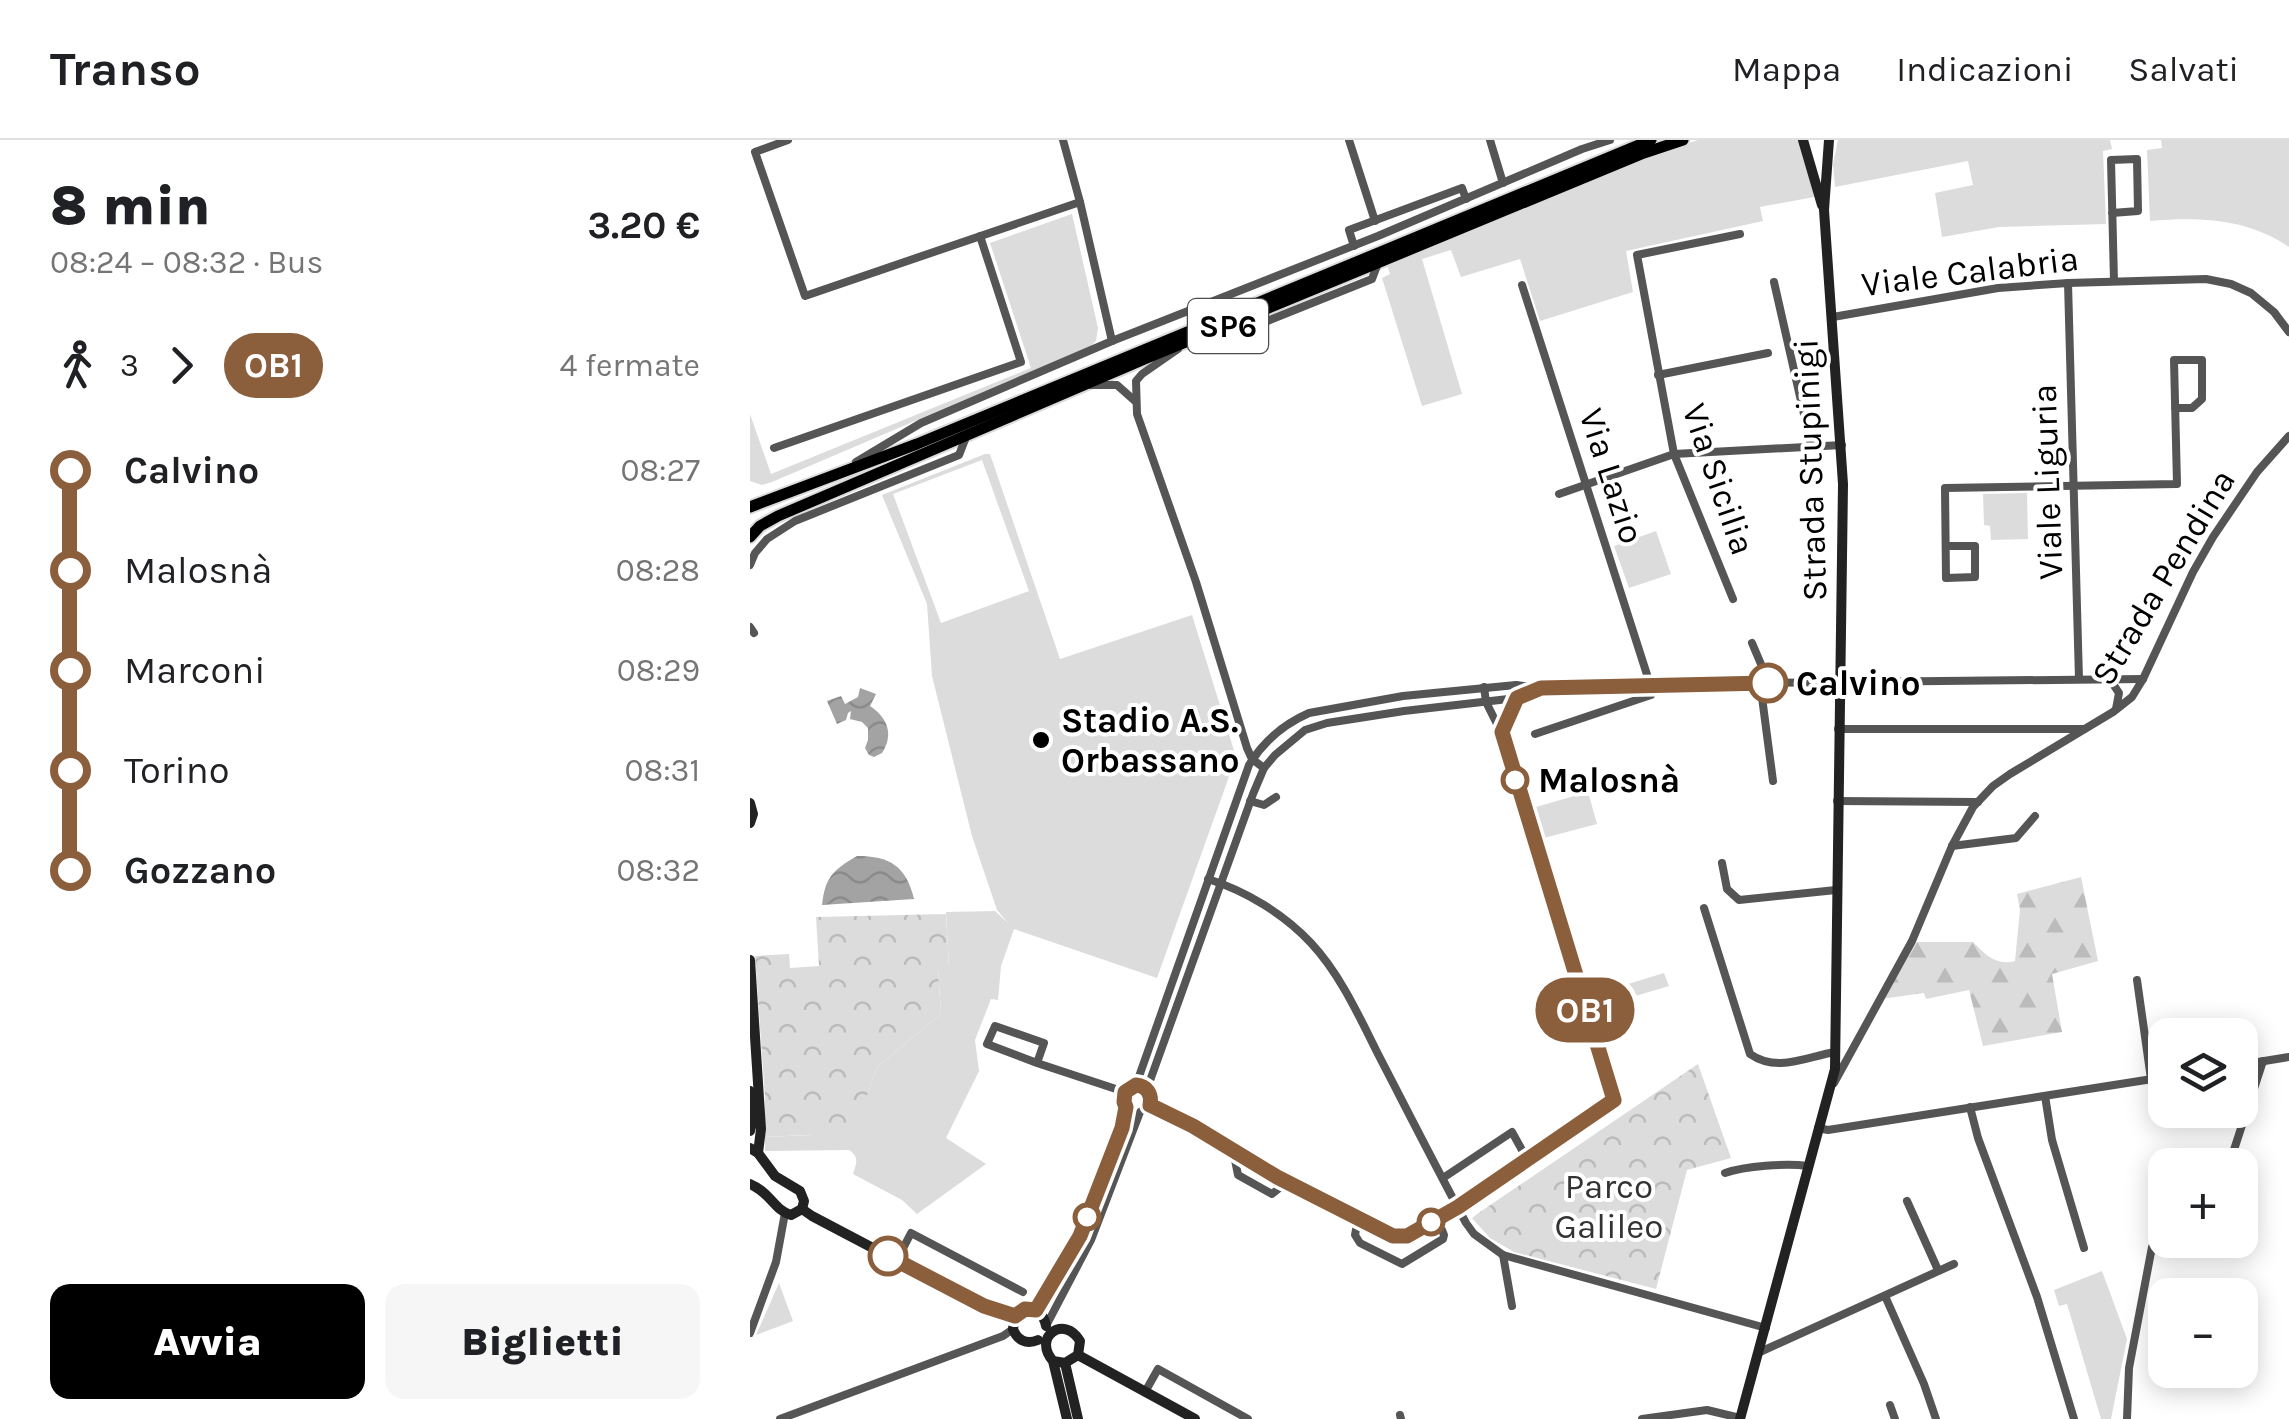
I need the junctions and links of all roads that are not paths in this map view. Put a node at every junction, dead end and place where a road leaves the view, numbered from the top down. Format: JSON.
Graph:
{"nodes":[{"id":1,"x":788,"y":140,"type":"edge"},
{"id":2,"x":1062,"y":140,"type":"edge"},
{"id":3,"x":1349,"y":140,"type":"edge"},
{"id":4,"x":1490,"y":140,"type":"edge"},
{"id":5,"x":1610,"y":140,"type":"edge"},
{"id":6,"x":1651,"y":140,"type":"edge"},
{"id":7,"x":1682,"y":140,"type":"edge"},
{"id":8,"x":1803,"y":140,"type":"edge"},
{"id":9,"x":1829,"y":140,"type":"edge"},
{"id":10,"x":1503,"y":183,"type":"junction"},
{"id":11,"x":1466,"y":199,"type":"junction"},
{"id":12,"x":1080,"y":202,"type":"junction"},
{"id":13,"x":1824,"y":210,"type":"junction"},
{"id":14,"x":2112,"y":213,"type":"junction"},
{"id":15,"x":1375,"y":221,"type":"junction"},
{"id":16,"x":1740,"y":234,"type":"dead end"},
{"id":17,"x":980,"y":236,"type":"junction"},
{"id":18,"x":1354,"y":246,"type":"junction"},
{"id":19,"x":2114,"y":281,"type":"junction"},
{"id":20,"x":1774,"y":282,"type":"dead end"},
{"id":21,"x":2068,"y":283,"type":"junction"},
{"id":22,"x":1522,"y":284,"type":"dead end"},
{"id":23,"x":1833,"y":317,"type":"junction"},
{"id":24,"x":2289,"y":332,"type":"edge"},
{"id":25,"x":1112,"y":341,"type":"junction"},
{"id":26,"x":1187,"y":342,"type":"junction"},
{"id":27,"x":1768,"y":353,"type":"dead end"},
{"id":28,"x":1658,"y":375,"type":"junction"},
{"id":29,"x":1082,"y":386,"type":"junction"},
{"id":30,"x":1135,"y":402,"type":"junction"},
{"id":31,"x":2175,"y":408,"type":"junction"},
{"id":32,"x":966,"y":435,"type":"junction"},
{"id":33,"x":2289,"y":436,"type":"edge"},
{"id":34,"x":1842,"y":445,"type":"junction"},
{"id":35,"x":1811,"y":446,"type":"junction"},
{"id":36,"x":774,"y":448,"type":"dead end"},
{"id":37,"x":1674,"y":454,"type":"junction"},
{"id":38,"x":1586,"y":485,"type":"junction"},
{"id":39,"x":810,"y":486,"type":"junction"},
{"id":40,"x":2075,"y":488,"type":"junction"},
{"id":41,"x":1560,"y":494,"type":"dead end"},
{"id":42,"x":750,"y":507,"type":"edge"},
{"id":43,"x":750,"y":537,"type":"edge"},
{"id":44,"x":1946,"y":546,"type":"junction"},
{"id":45,"x":750,"y":565,"type":"edge"},
{"id":46,"x":1733,"y":599,"type":"dead end"},
{"id":47,"x":1752,"y":643,"type":"dead end"},
{"id":48,"x":2143,"y":678,"type":"junction"},
{"id":49,"x":2079,"y":679,"type":"junction"},
{"id":50,"x":2107,"y":680,"type":"junction"},
{"id":51,"x":1764,"y":683,"type":"junction"},
{"id":52,"x":1839,"y":683,"type":"junction"},
{"id":53,"x":1516,"y":684,"type":"junction"},
{"id":54,"x":1650,"y":684,"type":"junction"},
{"id":55,"x":1484,"y":687,"type":"junction"},
{"id":56,"x":1541,"y":688,"type":"junction"},
{"id":57,"x":1517,"y":698,"type":"junction"},
{"id":58,"x":1486,"y":702,"type":"junction"},
{"id":59,"x":2115,"y":711,"type":"junction"},
{"id":60,"x":1838,"y":729,"type":"junction"},
{"id":61,"x":2086,"y":729,"type":"junction"},
{"id":62,"x":1502,"y":732,"type":"junction"},
{"id":63,"x":1536,"y":734,"type":"dead end"},
{"id":64,"x":1252,"y":759,"type":"junction"},
{"id":65,"x":1264,"y":768,"type":"junction"},
{"id":66,"x":1773,"y":781,"type":"dead end"},
{"id":67,"x":1276,"y":796,"type":"dead end"},
{"id":68,"x":1250,"y":801,"type":"junction"},
{"id":69,"x":1838,"y":802,"type":"junction"},
{"id":70,"x":1978,"y":802,"type":"junction"},
{"id":71,"x":750,"y":803,"type":"edge"},
{"id":72,"x":2035,"y":816,"type":"dead end"},
{"id":73,"x":750,"y":823,"type":"edge"},
{"id":74,"x":1952,"y":846,"type":"junction"},
{"id":75,"x":1722,"y":864,"type":"dead end"},
{"id":76,"x":1208,"y":878,"type":"junction"},
{"id":77,"x":1221,"y":883,"type":"junction"},
{"id":78,"x":1836,"y":890,"type":"junction"},
{"id":79,"x":1704,"y":908,"type":"dead end"},
{"id":80,"x":750,"y":960,"type":"edge"},
{"id":81,"x":2137,"y":980,"type":"dead end"},
{"id":82,"x":1835,"y":1052,"type":"junction"},
{"id":83,"x":2289,"y":1057,"type":"edge"},
{"id":84,"x":2148,"y":1058,"type":"edge"},
{"id":85,"x":2264,"y":1061,"type":"junction"},
{"id":86,"x":2258,"y":1062,"type":"edge"},
{"id":87,"x":1037,"y":1063,"type":"junction"},
{"id":88,"x":2148,"y":1079,"type":"edge"},
{"id":89,"x":1136,"y":1085,"type":"junction"},
{"id":90,"x":1147,"y":1089,"type":"junction"},
{"id":91,"x":750,"y":1091,"type":"edge"},
{"id":92,"x":1125,"y":1092,"type":"junction"},
{"id":93,"x":1830,"y":1092,"type":"junction"},
{"id":94,"x":2044,"y":1096,"type":"junction"},
{"id":95,"x":1150,"y":1105,"type":"junction"},
{"id":96,"x":1126,"y":1107,"type":"junction"},
{"id":97,"x":1970,"y":1107,"type":"junction"},
{"id":98,"x":1140,"y":1112,"type":"junction"},
{"id":99,"x":1818,"y":1128,"type":"junction"},
{"id":100,"x":750,"y":1132,"type":"edge"},
{"id":101,"x":2236,"y":1148,"type":"edge"},
{"id":102,"x":754,"y":1150,"type":"edge"},
{"id":103,"x":1232,"y":1150,"type":"junction"},
{"id":104,"x":1527,"y":1159,"type":"junction"},
{"id":105,"x":1808,"y":1166,"type":"junction"},
{"id":106,"x":1725,"y":1174,"type":"dead end"},
{"id":107,"x":1443,"y":1178,"type":"junction"},
{"id":108,"x":1287,"y":1182,"type":"junction"},
{"id":109,"x":750,"y":1184,"type":"edge"},
{"id":110,"x":1907,"y":1201,"type":"dead end"},
{"id":111,"x":1458,"y":1207,"type":"junction"},
{"id":112,"x":802,"y":1208,"type":"junction"},
{"id":113,"x":785,"y":1214,"type":"junction"},
{"id":114,"x":1438,"y":1218,"type":"junction"},
{"id":115,"x":1358,"y":1219,"type":"junction"},
{"id":116,"x":2084,"y":1248,"type":"dead end"},
{"id":117,"x":1503,"y":1254,"type":"junction"},
{"id":118,"x":2150,"y":1258,"type":"edge"},
{"id":119,"x":897,"y":1260,"type":"junction"},
{"id":120,"x":1954,"y":1264,"type":"dead end"},
{"id":121,"x":1938,"y":1270,"type":"junction"},
{"id":122,"x":1023,"y":1292,"type":"dead end"},
{"id":123,"x":1885,"y":1296,"type":"junction"},
{"id":124,"x":1512,"y":1306,"type":"dead end"},
{"id":125,"x":1036,"y":1310,"type":"junction"},
{"id":126,"x":1015,"y":1316,"type":"junction"},
{"id":127,"x":1050,"y":1328,"type":"junction"},
{"id":128,"x":1766,"y":1328,"type":"junction"},
{"id":129,"x":1012,"y":1329,"type":"junction"},
{"id":130,"x":750,"y":1333,"type":"edge"},
{"id":131,"x":1042,"y":1342,"type":"junction"},
{"id":132,"x":1760,"y":1352,"type":"junction"},
{"id":133,"x":1078,"y":1355,"type":"junction"},
{"id":134,"x":1059,"y":1362,"type":"junction"},
{"id":135,"x":1145,"y":1392,"type":"junction"},
{"id":136,"x":1890,"y":1404,"type":"dead end"},
{"id":137,"x":1244,"y":1417,"type":"edge"},
{"id":138,"x":1740,"y":1418,"type":"edge"},
{"id":139,"x":780,"y":1419,"type":"edge"},
{"id":140,"x":1067,"y":1419,"type":"edge"},
{"id":141,"x":1078,"y":1419,"type":"edge"},
{"id":142,"x":1195,"y":1419,"type":"edge"},
{"id":143,"x":1642,"y":1419,"type":"edge"},
{"id":144,"x":1895,"y":1419,"type":"edge"},
{"id":145,"x":1936,"y":1419,"type":"edge"},
{"id":146,"x":2074,"y":1419,"type":"edge"},
{"id":147,"x":2124,"y":1419,"type":"edge"}],
"edges":[{"from":1,"to":17,"type":"street"},
{"from":2,"to":12,"type":"street"},
{"from":3,"to":15,"type":"street"},
{"from":4,"to":10,"type":"street"},
{"from":5,"to":10,"type":"street"},
{"from":6,"to":39,"type":"main road","number":"SP6"},
{"from":7,"to":26,"type":"main road","number":"SP6"},
{"from":8,"to":13,"type":"street","name":"Strada Stupinigi"},
{"from":9,"to":13,"type":"street","name":"Strada Stupinigi"},
{"from":10,"to":11,"type":"street"},
{"from":11,"to":15,"type":"street"},
{"from":11,"to":18,"type":"street"},
{"from":12,"to":17,"type":"street"},
{"from":12,"to":25,"type":"street"},
{"from":13,"to":23,"type":"street","name":"Strada Stupinigi"},
{"from":14,"to":14,"type":"street"},
{"from":14,"to":19,"type":"street"},
{"from":15,"to":18,"type":"street"},
{"from":16,"to":28,"type":"street","name":"Via Sicilia"},
{"from":17,"to":36,"type":"street"},
{"from":18,"to":25,"type":"street"},
{"from":19,"to":21,"type":"street","name":"Viale Calabria"},
{"from":19,"to":24,"type":"street","name":"Viale Calabria"},
{"from":20,"to":35,"type":"street"},
{"from":21,"to":23,"type":"street","name":"Viale Calabria"},
{"from":21,"to":40,"type":"street","name":"Viale Liguria"},
{"from":22,"to":38,"type":"street","name":"Via Lazio"},
{"from":23,"to":34,"type":"street","name":"Strada Stupinigi"},
{"from":25,"to":39,"type":"street"},
{"from":26,"to":29,"type":"main road","number":"SP6"},
{"from":26,"to":30,"type":"street"},
{"from":27,"to":28,"type":"street","name":"Via Sicilia"},
{"from":28,"to":37,"type":"street","name":"Via Sicilia"},
{"from":29,"to":30,"type":"street"},
{"from":29,"to":32,"type":"main road","number":"SP6"},
{"from":30,"to":64,"type":"street"},
{"from":31,"to":31,"type":"street"},
{"from":31,"to":40,"type":"street"},
{"from":32,"to":43,"type":"main road","number":"SP6"},
{"from":32,"to":45,"type":"street"},
{"from":33,"to":48,"type":"street","name":"Strada Pendina"},
{"from":34,"to":35,"type":"street"},
{"from":34,"to":52,"type":"street","name":"Strada Stupinigi"},
{"from":35,"to":37,"type":"street"},
{"from":37,"to":38,"type":"street"},
{"from":37,"to":46,"type":"street","name":"Via Sicilia"},
{"from":38,"to":41,"type":"street"},
{"from":38,"to":54,"type":"street","name":"Via Lazio"},
{"from":39,"to":42,"type":"main road","number":"SP6"},
{"from":40,"to":44,"type":"street"},
{"from":40,"to":49,"type":"street","name":"Viale Liguria"},
{"from":44,"to":44,"type":"street"},
{"from":47,"to":51,"type":"street"},
{"from":48,"to":50,"type":"street"},
{"from":48,"to":59,"type":"street","name":"Strada Pendina"},
{"from":49,"to":50,"type":"street"},
{"from":49,"to":52,"type":"street"},
{"from":50,"to":59,"type":"street"},
{"from":51,"to":52,"type":"street"},
{"from":51,"to":54,"type":"street"},
{"from":51,"to":66,"type":"street"},
{"from":52,"to":60,"type":"street","name":"Strada Stupinigi"},
{"from":53,"to":55,"type":"street"},
{"from":53,"to":56,"type":"street"},
{"from":53,"to":57,"type":"street"},
{"from":54,"to":56,"type":"street"},
{"from":54,"to":63,"type":"street"},
{"from":55,"to":58,"type":"street"},
{"from":55,"to":64,"type":"street"},
{"from":56,"to":57,"type":"street"},
{"from":57,"to":58,"type":"street"},
{"from":57,"to":62,"type":"street"},
{"from":58,"to":62,"type":"street"},
{"from":58,"to":65,"type":"street"},
{"from":59,"to":61,"type":"street","name":"Strada Pendina"},
{"from":60,"to":61,"type":"street"},
{"from":60,"to":69,"type":"street","name":"Strada Stupinigi"},
{"from":61,"to":70,"type":"street","name":"Strada Pendina"},
{"from":62,"to":104,"type":"street"},
{"from":64,"to":65,"type":"street"},
{"from":64,"to":76,"type":"street"},
{"from":65,"to":68,"type":"street"},
{"from":67,"to":68,"type":"street"},
{"from":68,"to":77,"type":"street"},
{"from":69,"to":70,"type":"street"},
{"from":69,"to":78,"type":"street","name":"Strada Stupinigi"},
{"from":70,"to":74,"type":"street","name":"Strada Pendina"},
{"from":71,"to":73,"type":"street"},
{"from":72,"to":74,"type":"street"},
{"from":74,"to":93,"type":"street","name":"Strada Pendina"},
{"from":75,"to":78,"type":"street"},
{"from":76,"to":77,"type":"street"},
{"from":76,"to":89,"type":"street"},
{"from":77,"to":90,"type":"street"},
{"from":77,"to":107,"type":"street"},
{"from":78,"to":82,"type":"street","name":"Strada Stupinigi"},
{"from":79,"to":82,"type":"street"},
{"from":80,"to":102,"type":"street"},
{"from":81,"to":84,"type":"street"},
{"from":82,"to":93,"type":"street","name":"Strada Stupinigi"},
{"from":83,"to":85,"type":"street"},
{"from":85,"to":86,"type":"street"},
{"from":85,"to":101,"type":"street"},
{"from":87,"to":87,"type":"street"},
{"from":87,"to":92,"type":"street"},
{"from":88,"to":94,"type":"street"},
{"from":89,"to":90,"type":"street"},
{"from":89,"to":92,"type":"street"},
{"from":90,"to":95,"type":"street"},
{"from":91,"to":100,"type":"street"},
{"from":92,"to":96,"type":"street"},
{"from":93,"to":99,"type":"street","name":"Strada Stupinigi"},
{"from":94,"to":97,"type":"street"},
{"from":94,"to":116,"type":"street"},
{"from":95,"to":98,"type":"street"},
{"from":95,"to":103,"type":"street"},
{"from":96,"to":98,"type":"street"},
{"from":96,"to":125,"type":"street"},
{"from":97,"to":99,"type":"street"},
{"from":97,"to":146,"type":"street"},
{"from":98,"to":127,"type":"street"},
{"from":99,"to":105,"type":"street","name":"Strada Stupinigi"},
{"from":102,"to":112,"type":"street"},
{"from":103,"to":108,"type":"street"},
{"from":103,"to":108,"type":"street"},
{"from":104,"to":107,"type":"street"},
{"from":104,"to":111,"type":"street"},
{"from":105,"to":106,"type":"street"},
{"from":105,"to":128,"type":"street","name":"Strada Stupinigi"},
{"from":107,"to":111,"type":"street"},
{"from":108,"to":115,"type":"street"},
{"from":109,"to":113,"type":"street"},
{"from":110,"to":121,"type":"street"},
{"from":111,"to":114,"type":"street"},
{"from":111,"to":117,"type":"street"},
{"from":112,"to":113,"type":"street"},
{"from":112,"to":119,"type":"street"},
{"from":113,"to":130,"type":"street"},
{"from":114,"to":115,"type":"street"},
{"from":114,"to":115,"type":"street"},
{"from":117,"to":124,"type":"street"},
{"from":117,"to":128,"type":"street"},
{"from":118,"to":147,"type":"street"},
{"from":119,"to":122,"type":"street"},
{"from":119,"to":126,"type":"street"},
{"from":120,"to":121,"type":"street"},
{"from":121,"to":123,"type":"street"},
{"from":123,"to":132,"type":"street"},
{"from":123,"to":145,"type":"street"},
{"from":125,"to":126,"type":"street"},
{"from":125,"to":127,"type":"street"},
{"from":126,"to":129,"type":"street"},
{"from":127,"to":131,"type":"street"},
{"from":127,"to":133,"type":"street"},
{"from":128,"to":132,"type":"street","name":"Strada Stupinigi"},
{"from":129,"to":131,"type":"street"},
{"from":129,"to":139,"type":"street"},
{"from":131,"to":134,"type":"street"},
{"from":132,"to":138,"type":"street","name":"Strada Stupinigi"},
{"from":133,"to":134,"type":"street"},
{"from":133,"to":135,"type":"street"},
{"from":134,"to":140,"type":"street"},
{"from":134,"to":141,"type":"street"},
{"from":135,"to":137,"type":"street"},
{"from":135,"to":142,"type":"street"},
{"from":136,"to":144,"type":"street"},
{"from":138,"to":143,"type":"street"}]}
